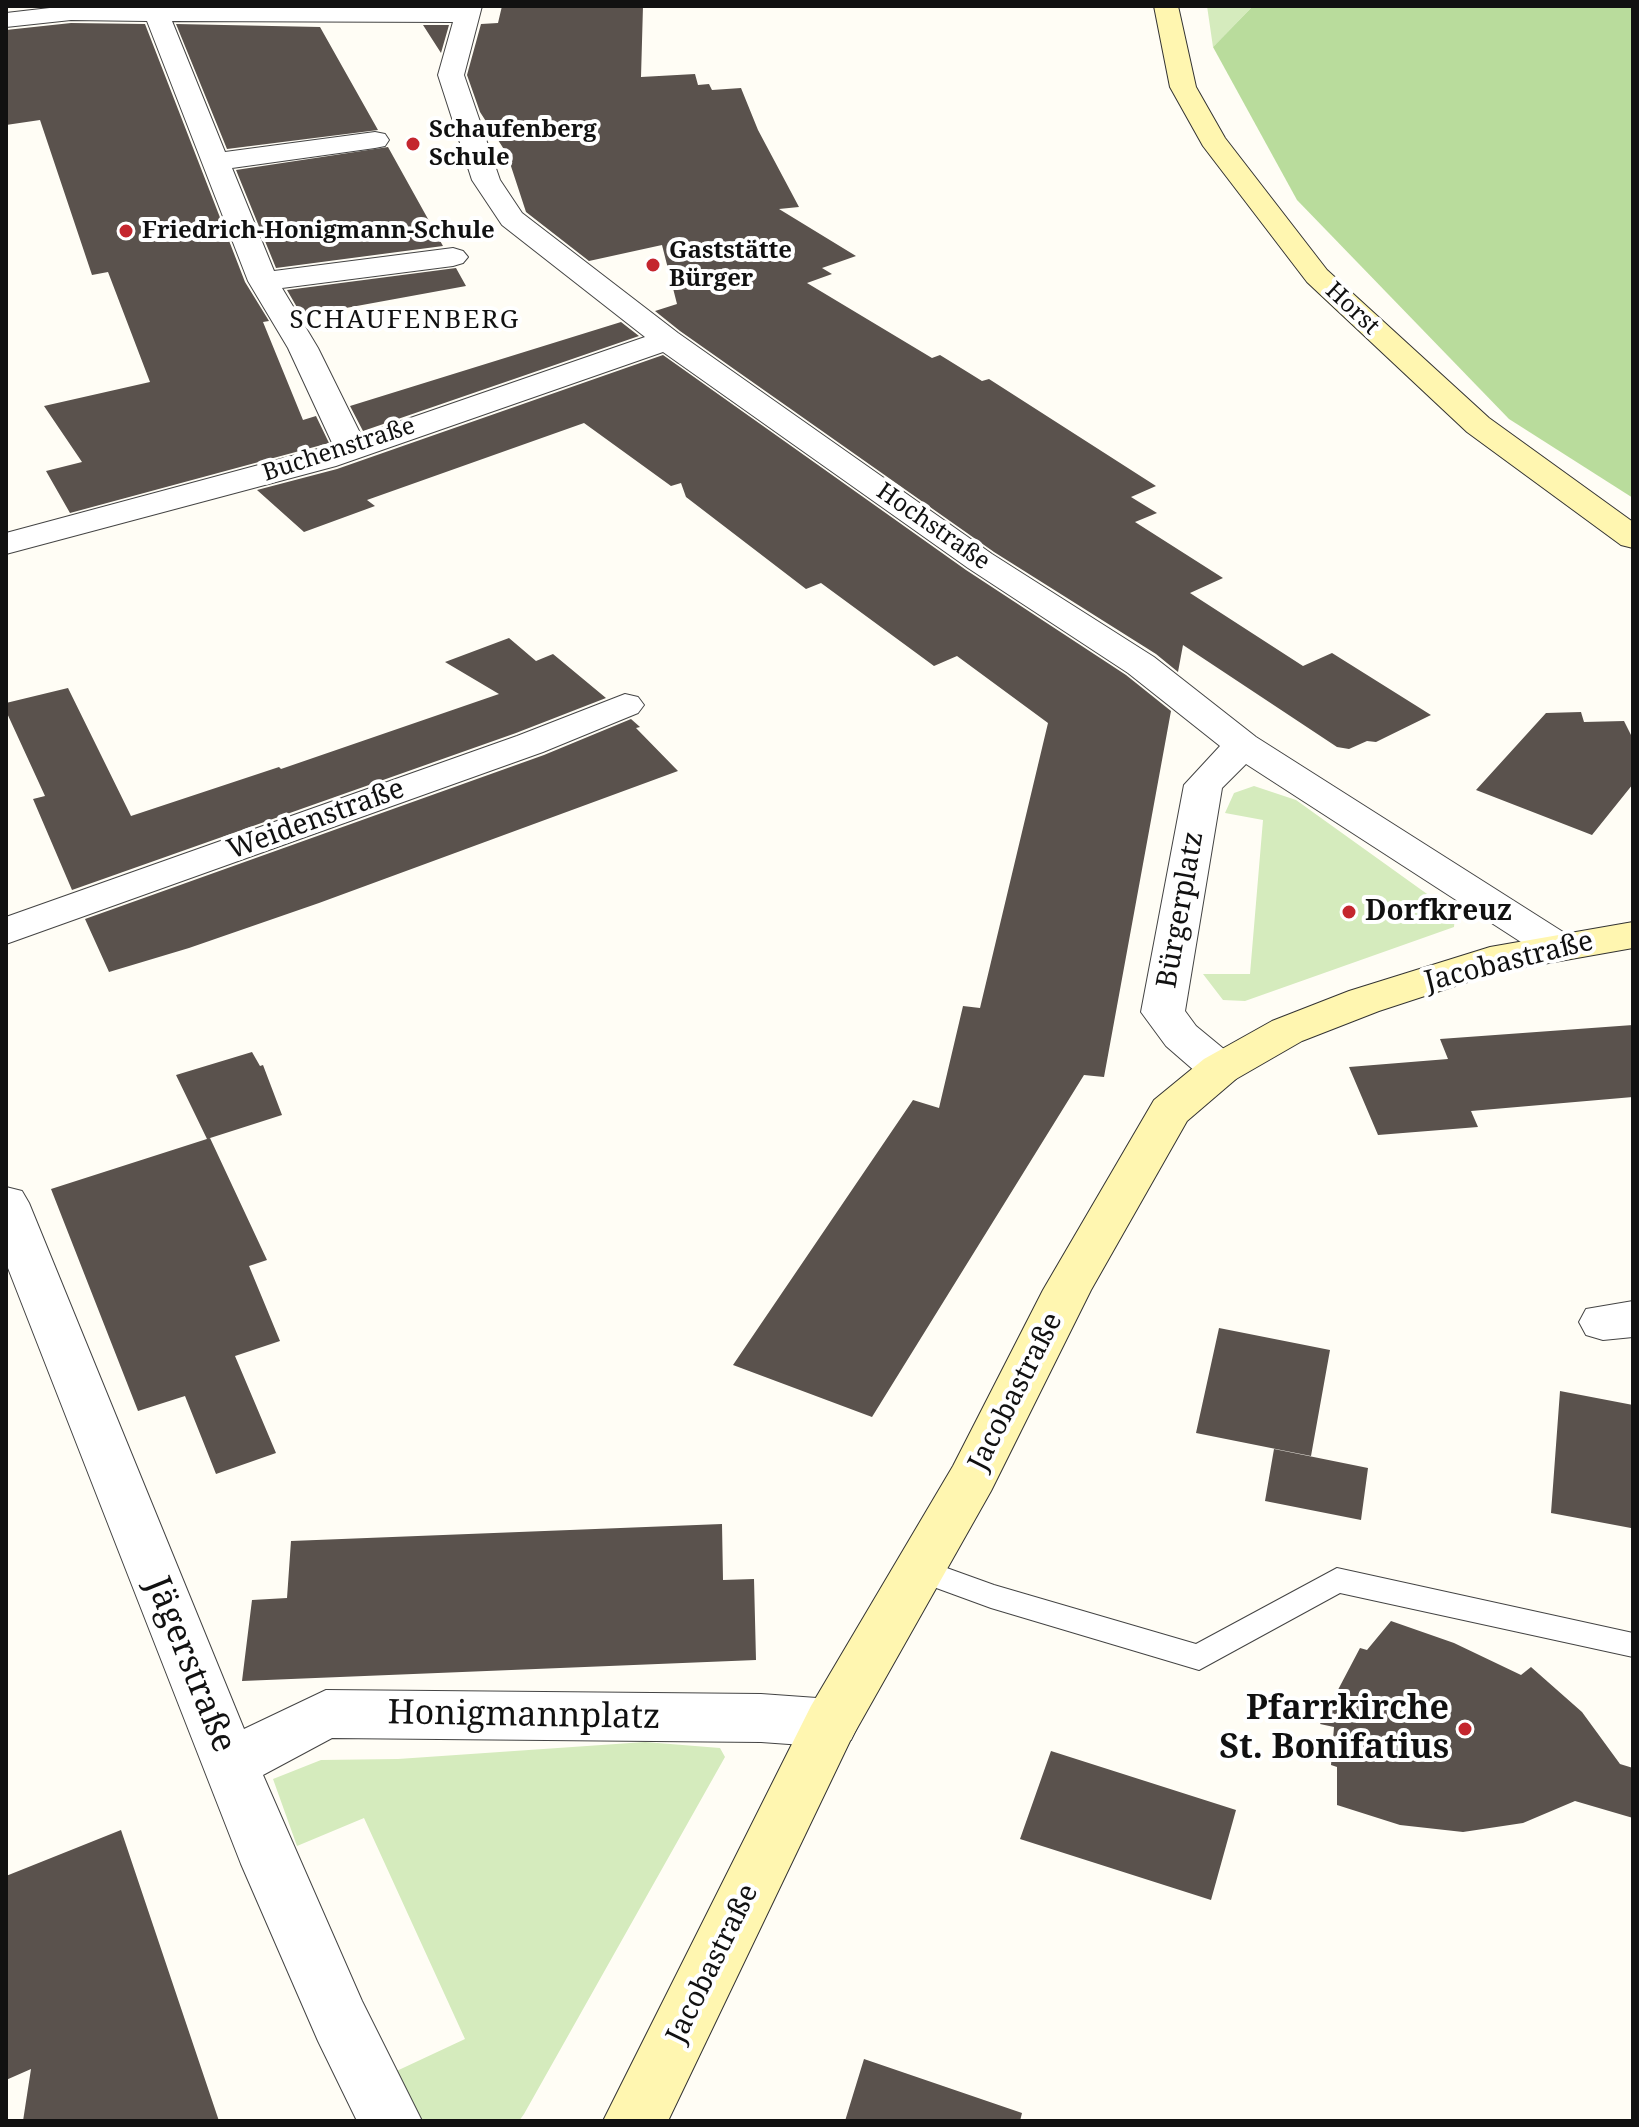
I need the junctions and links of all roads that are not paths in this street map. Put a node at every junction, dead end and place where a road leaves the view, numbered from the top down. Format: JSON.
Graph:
{"nodes":[{"id":1,"x":1166,"y":6,"type":"edge"},
{"id":2,"x":469,"y":10,"type":"edge"},
{"id":3,"x":157,"y":15,"type":"junction"},
{"id":4,"x":6,"y":20,"type":"edge"},
{"id":5,"x":375,"y":140,"type":"dead end"},
{"id":6,"x":215,"y":162,"type":"junction"},
{"id":7,"x":453,"y":257,"type":"dead end"},
{"id":8,"x":263,"y":281,"type":"junction"},
{"id":9,"x":667,"y":340,"type":"junction"},
{"id":10,"x":351,"y":448,"type":"junction"},
{"id":11,"x":1633,"y":538,"type":"edge"},
{"id":12,"x":6,"y":544,"type":"edge"},
{"id":13,"x":625,"y":705,"type":"dead end"},
{"id":14,"x":1243,"y":745,"type":"junction"},
{"id":15,"x":6,"y":931,"type":"edge"},
{"id":16,"x":1633,"y":935,"type":"edge"},
{"id":17,"x":1556,"y":946,"type":"junction"},
{"id":18,"x":1220,"y":1069,"type":"junction"},
{"id":19,"x":6,"y":1203,"type":"edge"},
{"id":20,"x":919,"y":1570,"type":"junction"},
{"id":21,"x":1633,"y":1645,"type":"edge"},
{"id":22,"x":831,"y":1723,"type":"junction"},
{"id":23,"x":230,"y":1764,"type":"junction"},
{"id":24,"x":390,"y":2121,"type":"edge"},
{"id":25,"x":635,"y":2121,"type":"edge"}],
"edges":[{"from":1,"to":11,"type":"street","name":"Horst"},
{"from":2,"to":3,"type":"street"},
{"from":2,"to":9,"type":"street","name":"Hochstraße"},
{"from":3,"to":4,"type":"street"},
{"from":3,"to":6,"type":"street"},
{"from":5,"to":6,"type":"street"},
{"from":6,"to":8,"type":"street"},
{"from":7,"to":8,"type":"street"},
{"from":8,"to":10,"type":"street"},
{"from":9,"to":10,"type":"street","name":"Buchenstraße"},
{"from":9,"to":14,"type":"street","name":"Hochstraße"},
{"from":10,"to":12,"type":"street","name":"Buchenstraße"},
{"from":13,"to":15,"type":"street","name":"Weidenstraße"},
{"from":14,"to":17,"type":"street","name":"Hochstraße"},
{"from":14,"to":18,"type":"street","name":"Bürgerplatz"},
{"from":16,"to":17,"type":"street","name":"Jacobastraße"},
{"from":17,"to":18,"type":"street","name":"Jacobastraße"},
{"from":18,"to":20,"type":"street","name":"Jacobastraße"},
{"from":19,"to":23,"type":"street","name":"Jägerstraße"},
{"from":20,"to":21,"type":"lane"},
{"from":20,"to":22,"type":"street","name":"Jacobastraße"},
{"from":22,"to":23,"type":"street","name":"Honigmannplatz"},
{"from":22,"to":25,"type":"street","name":"Jacobastraße"},
{"from":23,"to":24,"type":"street","name":"Jägerstraße"}]}
